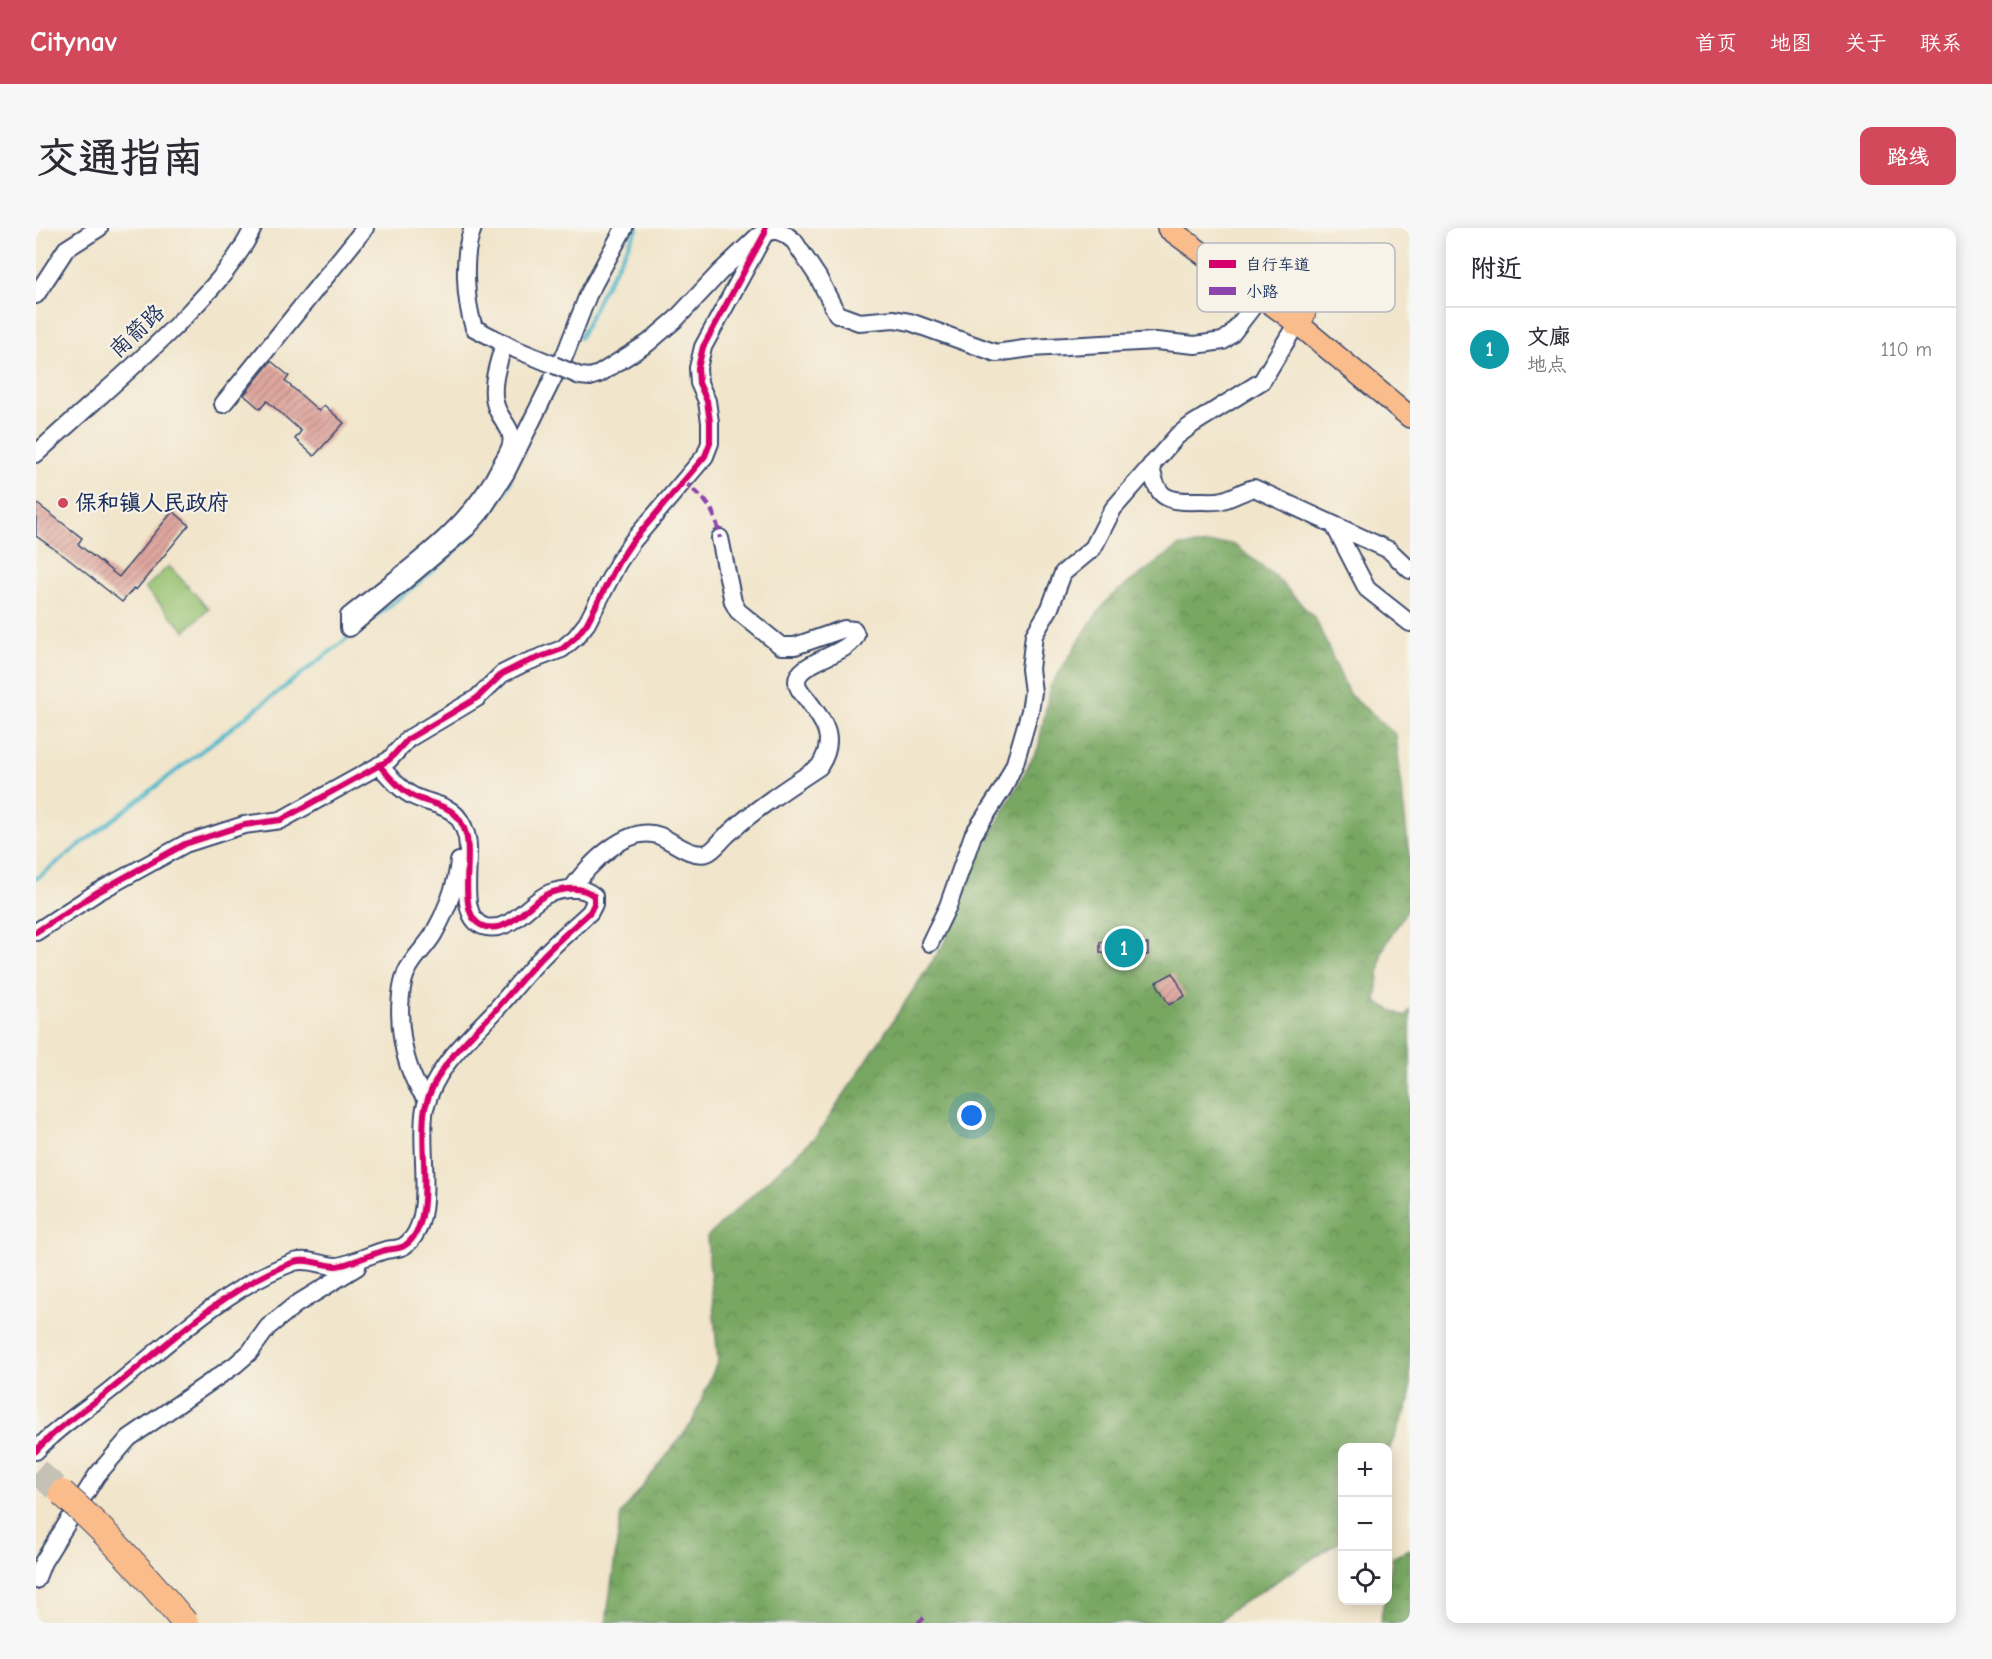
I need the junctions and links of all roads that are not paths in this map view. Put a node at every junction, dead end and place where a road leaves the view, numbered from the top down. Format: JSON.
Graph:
{"nodes":[{"id":1,"x":99,"y":228,"type":"edge"},
{"id":2,"x":253,"y":228,"type":"edge"},
{"id":3,"x":365,"y":228,"type":"edge"},
{"id":4,"x":473,"y":228,"type":"edge"},
{"id":5,"x":624,"y":228,"type":"edge"},
{"id":6,"x":1168,"y":228,"type":"edge"},
{"id":7,"x":1187,"y":228,"type":"edge"},
{"id":8,"x":765,"y":230,"type":"edge"},
{"id":9,"x":1204,"y":243,"type":"edge"},
{"id":10,"x":1197,"y":246,"type":"edge"},
{"id":11,"x":36,"y":295,"type":"edge"},
{"id":12,"x":1249,"y":312,"type":"edge"},
{"id":13,"x":1287,"y":312,"type":"edge"},
{"id":14,"x":1290,"y":312,"type":"edge"},
{"id":15,"x":1299,"y":319,"type":"junction"},
{"id":16,"x":504,"y":344,"type":"junction"},
{"id":17,"x":223,"y":404,"type":"dead end"},
{"id":18,"x":1410,"y":404,"type":"edge"},
{"id":19,"x":1410,"y":417,"type":"edge"},
{"id":20,"x":36,"y":454,"type":"edge"},
{"id":21,"x":1151,"y":465,"type":"junction"},
{"id":22,"x":1335,"y":527,"type":"junction"},
{"id":23,"x":720,"y":538,"type":"dead end"},
{"id":24,"x":1410,"y":570,"type":"edge"},
{"id":25,"x":1410,"y":623,"type":"edge"},
{"id":26,"x":379,"y":765,"type":"junction"},
{"id":27,"x":467,"y":835,"type":"junction"},
{"id":28,"x":572,"y":889,"type":"junction"},
{"id":29,"x":36,"y":932,"type":"edge"},
{"id":30,"x":930,"y":943,"type":"dead end"},
{"id":31,"x":429,"y":1100,"type":"junction"},
{"id":32,"x":386,"y":1250,"type":"junction"},
{"id":33,"x":36,"y":1451,"type":"edge"},
{"id":34,"x":62,"y":1493,"type":"tunnel mouth"},
{"id":35,"x":36,"y":1580,"type":"edge"},
{"id":36,"x":185,"y":1623,"type":"edge"}],
"edges":[{"from":1,"to":11,"type":"street"},
{"from":2,"to":20,"type":"street","name":"南箭路"},
{"from":3,"to":17,"type":"street"},
{"from":4,"to":16,"type":"street"},
{"from":5,"to":16,"type":"street"},
{"from":6,"to":10,"type":"main road"},
{"from":7,"to":9,"type":"main road"},
{"from":8,"to":12,"type":"street"},
{"from":8,"to":16,"type":"street","bridge":true},
{"from":8,"to":26,"type":"street"},
{"from":13,"to":15,"type":"main road"},
{"from":14,"to":15,"type":"main road"},
{"from":15,"to":18,"type":"main road"},
{"from":15,"to":19,"type":"main road"},
{"from":15,"to":21,"type":"street"},
{"from":21,"to":22,"type":"street"},
{"from":21,"to":30,"type":"street"},
{"from":22,"to":24,"type":"street"},
{"from":22,"to":25,"type":"street"},
{"from":23,"to":28,"type":"street"},
{"from":26,"to":27,"type":"street"},
{"from":26,"to":29,"type":"street"},
{"from":27,"to":28,"type":"street"},
{"from":27,"to":31,"type":"street"},
{"from":28,"to":31,"type":"street"},
{"from":31,"to":32,"type":"street"},
{"from":32,"to":33,"type":"street"},
{"from":32,"to":35,"type":"street"},
{"from":34,"to":36,"type":"highway","bridge":true}]}
